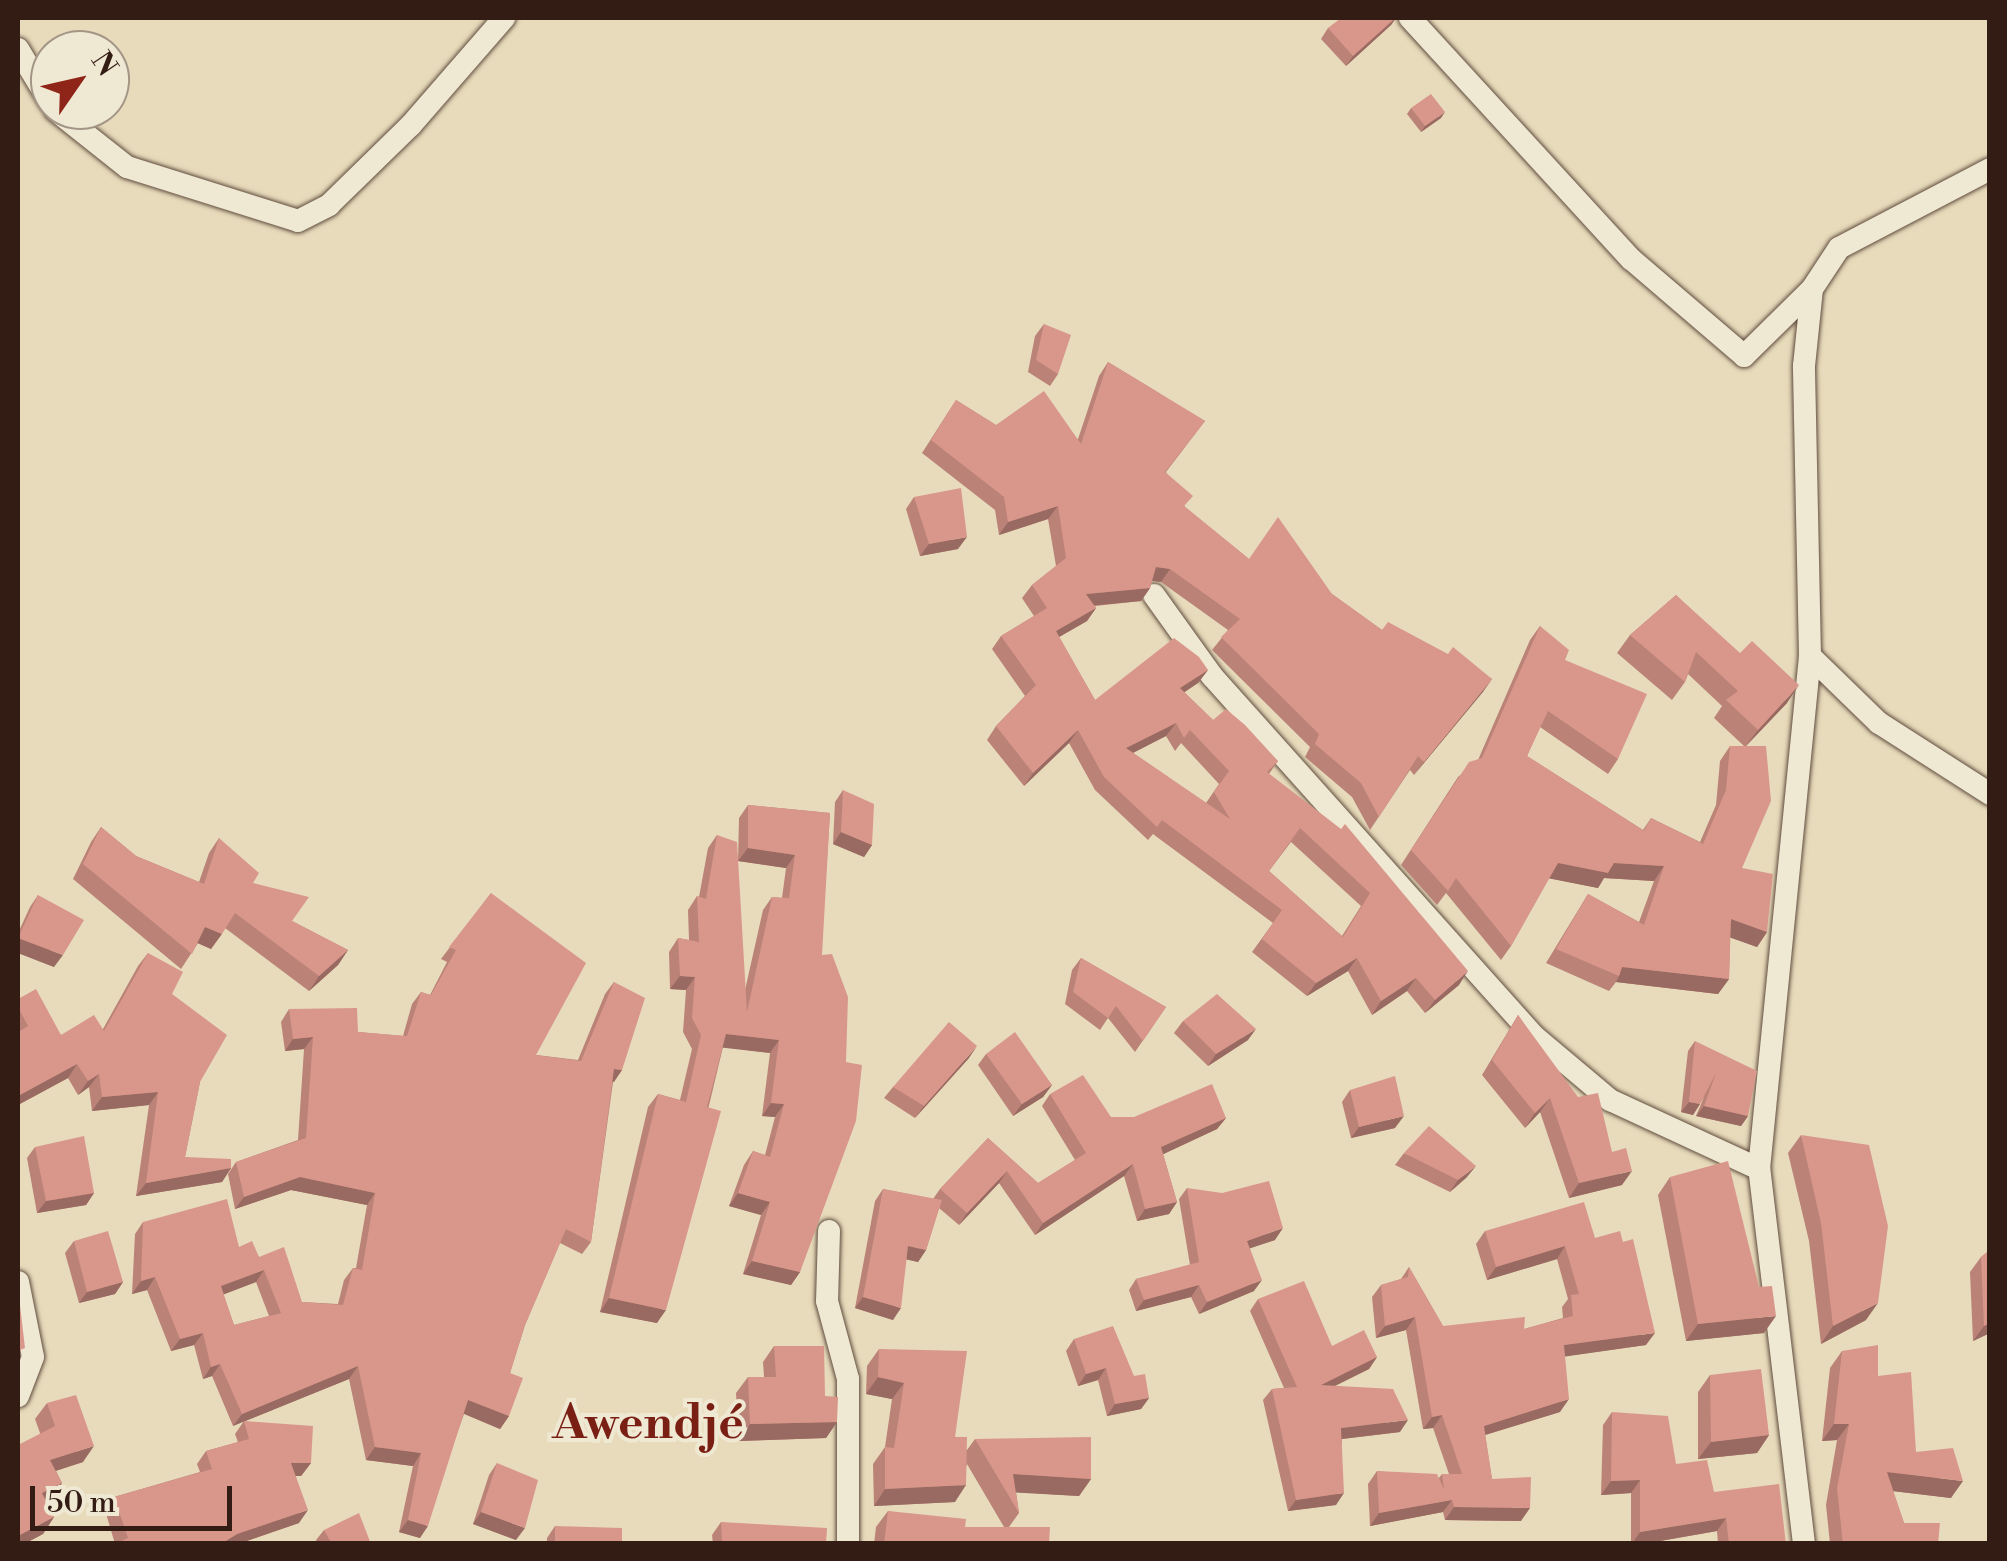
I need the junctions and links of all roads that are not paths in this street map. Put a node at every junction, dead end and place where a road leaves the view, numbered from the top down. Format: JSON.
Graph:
{"nodes":[{"id":1,"x":504,"y":18,"type":"edge"},
{"id":2,"x":1410,"y":18,"type":"edge"},
{"id":3,"x":81,"y":130,"type":"edge"},
{"id":4,"x":1990,"y":168,"type":"edge"},
{"id":5,"x":1812,"y":289,"type":"junction"},
{"id":6,"x":1154,"y":595,"type":"edge"},
{"id":7,"x":1810,"y":656,"type":"junction"},
{"id":8,"x":1990,"y":794,"type":"edge"},
{"id":9,"x":1759,"y":1169,"type":"junction"},
{"id":10,"x":829,"y":1230,"type":"dead end"},
{"id":11,"x":18,"y":1282,"type":"edge"},
{"id":12,"x":18,"y":1396,"type":"edge"},
{"id":13,"x":848,"y":1544,"type":"edge"},
{"id":14,"x":1804,"y":1544,"type":"edge"}],
"edges":[{"from":1,"to":3,"type":"street"},
{"from":2,"to":5,"type":"street"},
{"from":4,"to":5,"type":"street"},
{"from":5,"to":7,"type":"street"},
{"from":6,"to":9,"type":"street"},
{"from":7,"to":8,"type":"street"},
{"from":7,"to":9,"type":"street"},
{"from":9,"to":14,"type":"street"},
{"from":10,"to":13,"type":"street"},
{"from":11,"to":12,"type":"street"}]}
